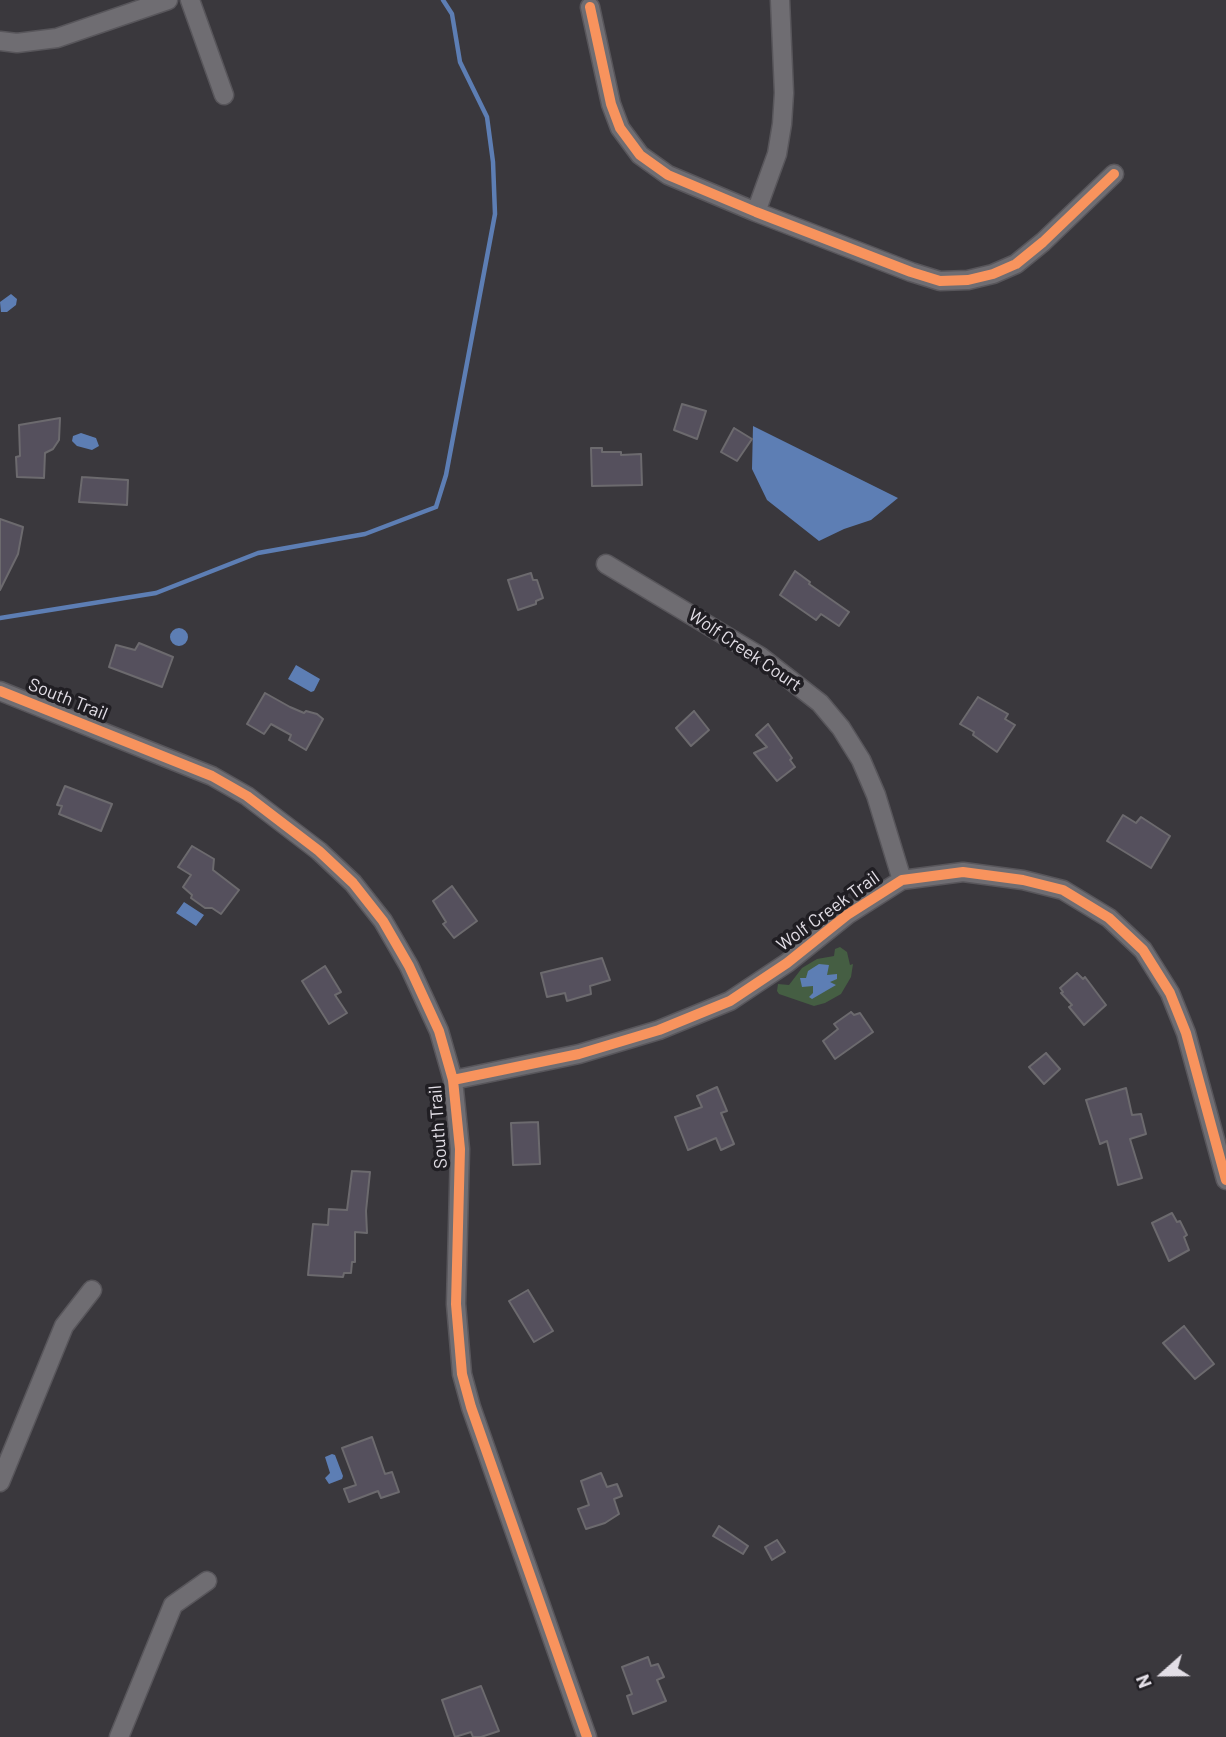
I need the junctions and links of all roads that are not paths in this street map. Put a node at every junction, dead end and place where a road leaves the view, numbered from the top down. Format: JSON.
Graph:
{"nodes":[{"id":1,"x":168,"y":0,"type":"edge"},
{"id":2,"x":190,"y":0,"type":"edge"},
{"id":3,"x":780,"y":0,"type":"edge"},
{"id":4,"x":590,"y":7,"type":"dead end"},
{"id":5,"x":0,"y":41,"type":"edge"},
{"id":6,"x":224,"y":95,"type":"dead end"},
{"id":7,"x":1114,"y":174,"type":"dead end"},
{"id":8,"x":756,"y":212,"type":"junction"},
{"id":9,"x":606,"y":564,"type":"dead end"},
{"id":10,"x":0,"y":691,"type":"edge"},
{"id":11,"x":902,"y":880,"type":"junction"},
{"id":12,"x":453,"y":1080,"type":"junction"},
{"id":13,"x":1226,"y":1180,"type":"edge"},
{"id":14,"x":92,"y":1290,"type":"dead end"},
{"id":15,"x":0,"y":1482,"type":"edge"},
{"id":16,"x":207,"y":1581,"type":"dead end"},
{"id":17,"x":119,"y":1737,"type":"edge"},
{"id":18,"x":587,"y":1737,"type":"edge"}],
"edges":[{"from":1,"to":5,"type":"street"},
{"from":2,"to":6,"type":"street"},
{"from":3,"to":8,"type":"street"},
{"from":4,"to":8,"type":"street"},
{"from":7,"to":8,"type":"street"},
{"from":9,"to":11,"type":"street","name":"Wolf Creek Court"},
{"from":10,"to":12,"type":"street","name":"South Trail"},
{"from":11,"to":12,"type":"street","name":"Wolf Creek Trail"},
{"from":11,"to":13,"type":"street","name":"Wolf Creek Trail"},
{"from":12,"to":18,"type":"street","name":"South Trail"},
{"from":14,"to":15,"type":"street"},
{"from":16,"to":17,"type":"street"}]}
